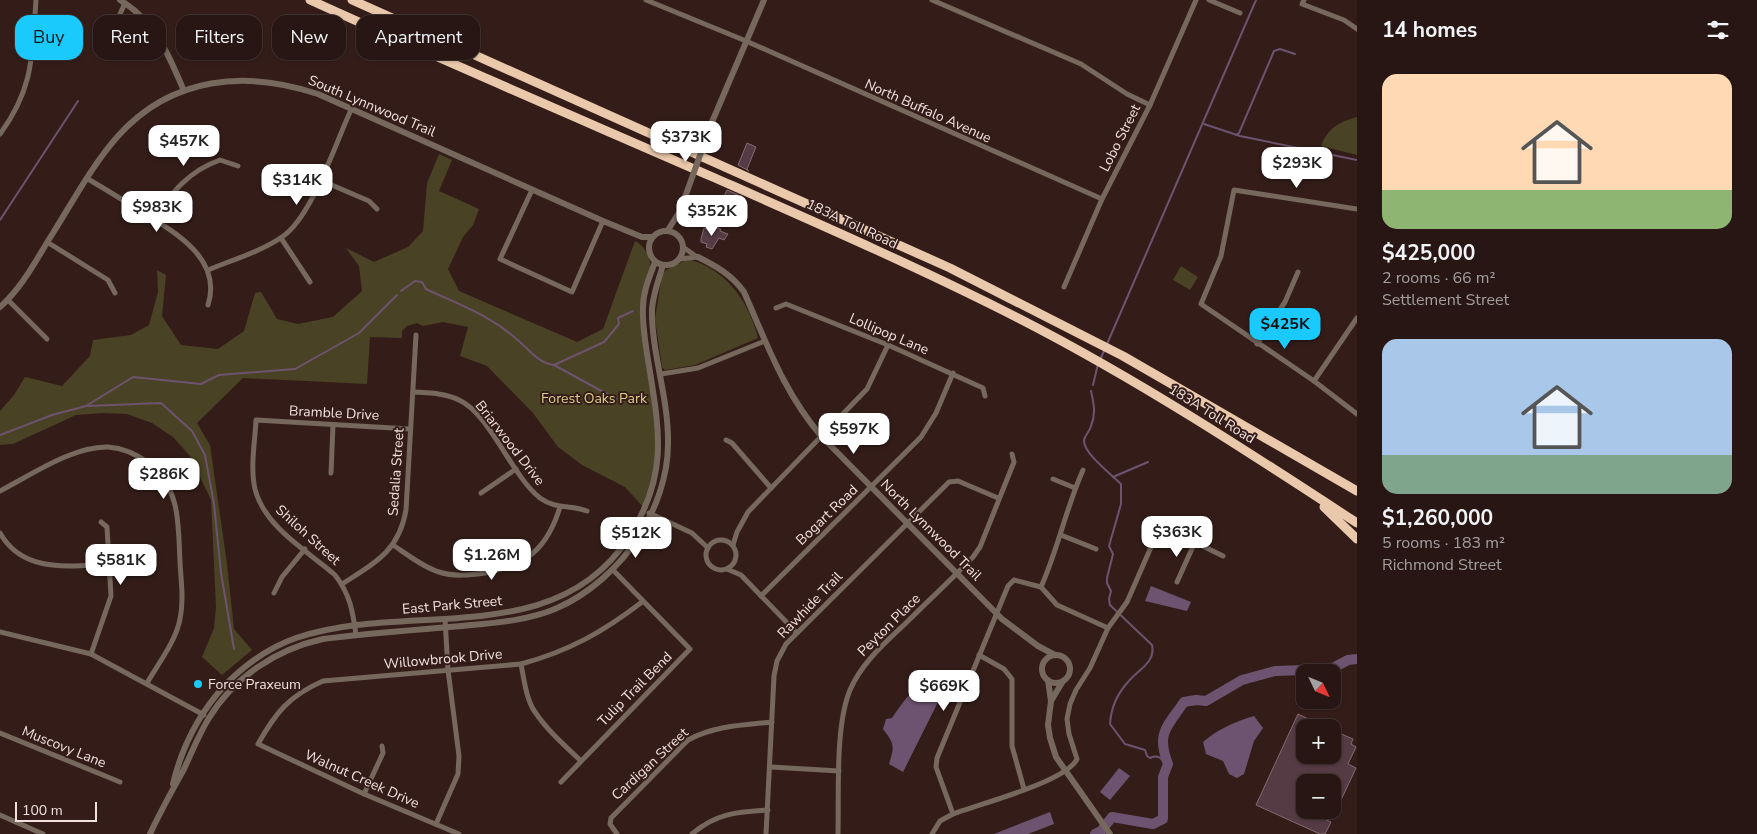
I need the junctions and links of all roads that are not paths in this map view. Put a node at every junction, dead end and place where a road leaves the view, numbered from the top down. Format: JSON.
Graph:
{"nodes":[{"id":1,"x":36,"y":0,"type":"edge"},
{"id":2,"x":310,"y":0,"type":"edge"},
{"id":3,"x":352,"y":0,"type":"edge"},
{"id":4,"x":646,"y":0,"type":"edge"},
{"id":5,"x":764,"y":0,"type":"edge"},
{"id":6,"x":932,"y":0,"type":"edge"},
{"id":7,"x":1196,"y":0,"type":"edge"},
{"id":8,"x":1209,"y":0,"type":"edge"},
{"id":9,"x":123,"y":2,"type":"edge"},
{"id":10,"x":1303,"y":2,"type":"edge"},
{"id":11,"x":1240,"y":13,"type":"dead end"},
{"id":12,"x":118,"y":15,"type":"edge"},
{"id":13,"x":1357,"y":29,"type":"edge"},
{"id":14,"x":746,"y":41,"type":"junction"},
{"id":15,"x":184,"y":91,"type":"junction"},
{"id":16,"x":1150,"y":106,"type":"junction"},
{"id":17,"x":351,"y":110,"type":"junction"},
{"id":18,"x":0,"y":134,"type":"edge"},
{"id":19,"x":238,"y":166,"type":"dead end"},
{"id":20,"x":88,"y":179,"type":"junction"},
{"id":21,"x":320,"y":180,"type":"junction"},
{"id":22,"x":532,"y":190,"type":"junction"},
{"id":23,"x":1102,"y":200,"type":"junction"},
{"id":24,"x":378,"y":209,"type":"dead end"},
{"id":25,"x":1357,"y":209,"type":"edge"},
{"id":26,"x":679,"y":214,"type":"junction"},
{"id":27,"x":154,"y":219,"type":"junction"},
{"id":28,"x":603,"y":221,"type":"junction"},
{"id":29,"x":668,"y":230,"type":"junction"},
{"id":30,"x":677,"y":235,"type":"junction"},
{"id":31,"x":652,"y":237,"type":"junction"},
{"id":32,"x":281,"y":238,"type":"junction"},
{"id":33,"x":642,"y":238,"type":"junction"},
{"id":34,"x":47,"y":242,"type":"junction"},
{"id":35,"x":648,"y":246,"type":"junction"},
{"id":36,"x":683,"y":247,"type":"junction"},
{"id":37,"x":698,"y":257,"type":"junction"},
{"id":38,"x":679,"y":259,"type":"junction"},
{"id":39,"x":655,"y":262,"type":"junction"},
{"id":40,"x":663,"y":265,"type":"junction"},
{"id":41,"x":208,"y":270,"type":"junction"},
{"id":42,"x":1298,"y":272,"type":"dead end"},
{"id":43,"x":310,"y":282,"type":"dead end"},
{"id":44,"x":1064,"y":287,"type":"dead end"},
{"id":45,"x":115,"y":293,"type":"dead end"},
{"id":46,"x":8,"y":300,"type":"junction"},
{"id":47,"x":208,"y":305,"type":"dead end"},
{"id":48,"x":0,"y":307,"type":"edge"},
{"id":49,"x":776,"y":308,"type":"dead end"},
{"id":50,"x":1357,"y":318,"type":"edge"},
{"id":51,"x":416,"y":335,"type":"dead end"},
{"id":52,"x":47,"y":339,"type":"dead end"},
{"id":53,"x":765,"y":342,"type":"junction"},
{"id":54,"x":1257,"y":344,"type":"junction"},
{"id":55,"x":888,"y":345,"type":"junction"},
{"id":56,"x":953,"y":373,"type":"junction"},
{"id":57,"x":661,"y":374,"type":"junction"},
{"id":58,"x":1314,"y":381,"type":"junction"},
{"id":59,"x":414,"y":392,"type":"junction"},
{"id":60,"x":985,"y":396,"type":"dead end"},
{"id":61,"x":1357,"y":414,"type":"edge"},
{"id":62,"x":256,"y":420,"type":"joint"},
{"id":63,"x":333,"y":425,"type":"junction"},
{"id":64,"x":410,"y":429,"type":"junction"},
{"id":65,"x":822,"y":437,"type":"junction"},
{"id":66,"x":726,"y":440,"type":"dead end"},
{"id":67,"x":1012,"y":454,"type":"dead end"},
{"id":68,"x":516,"y":469,"type":"junction"},
{"id":69,"x":1083,"y":470,"type":"dead end"},
{"id":70,"x":331,"y":473,"type":"dead end"},
{"id":71,"x":1054,"y":479,"type":"dead end"},
{"id":72,"x":872,"y":487,"type":"junction"},
{"id":73,"x":771,"y":488,"type":"junction"},
{"id":74,"x":1075,"y":488,"type":"junction"},
{"id":75,"x":0,"y":491,"type":"edge"},
{"id":76,"x":1357,"y":491,"type":"edge"},
{"id":77,"x":481,"y":493,"type":"dead end"},
{"id":78,"x":1311,"y":495,"type":"junction"},
{"id":79,"x":998,"y":498,"type":"junction"},
{"id":80,"x":560,"y":508,"type":"junction"},
{"id":81,"x":587,"y":511,"type":"dead end"},
{"id":82,"x":644,"y":511,"type":"junction"},
{"id":83,"x":652,"y":514,"type":"junction"},
{"id":84,"x":102,"y":522,"type":"dead end"},
{"id":85,"x":1357,"y":523,"type":"edge"},
{"id":86,"x":907,"y":524,"type":"junction"},
{"id":87,"x":737,"y":532,"type":"junction"},
{"id":88,"x":0,"y":533,"type":"edge"},
{"id":89,"x":1061,"y":535,"type":"junction"},
{"id":90,"x":700,"y":539,"type":"junction"},
{"id":91,"x":1357,"y":539,"type":"edge"},
{"id":92,"x":726,"y":540,"type":"junction"},
{"id":93,"x":713,"y":542,"type":"junction"},
{"id":94,"x":1195,"y":542,"type":"junction"},
{"id":95,"x":393,"y":545,"type":"junction"},
{"id":96,"x":733,"y":546,"type":"junction"},
{"id":97,"x":708,"y":548,"type":"junction"},
{"id":98,"x":304,"y":549,"type":"junction"},
{"id":99,"x":1096,"y":549,"type":"dead end"},
{"id":100,"x":1223,"y":556,"type":"dead end"},
{"id":101,"x":736,"y":558,"type":"junction"},
{"id":102,"x":109,"y":564,"type":"junction"},
{"id":103,"x":612,"y":569,"type":"junction"},
{"id":104,"x":727,"y":569,"type":"junction"},
{"id":105,"x":957,"y":574,"type":"junction"},
{"id":106,"x":741,"y":575,"type":"junction"},
{"id":107,"x":1177,"y":582,"type":"dead end"},
{"id":108,"x":342,"y":584,"type":"junction"},
{"id":109,"x":1041,"y":587,"type":"junction"},
{"id":110,"x":274,"y":593,"type":"dead end"},
{"id":111,"x":761,"y":596,"type":"junction"},
{"id":112,"x":642,"y":602,"type":"junction"},
{"id":113,"x":996,"y":613,"type":"junction"},
{"id":114,"x":445,"y":619,"type":"junction"},
{"id":115,"x":355,"y":626,"type":"junction"},
{"id":116,"x":445,"y":628,"type":"junction"},
{"id":117,"x":1108,"y":628,"type":"junction"},
{"id":118,"x":0,"y":632,"type":"edge"},
{"id":119,"x":796,"y":632,"type":"junction"},
{"id":120,"x":356,"y":635,"type":"junction"},
{"id":121,"x":1038,"y":646,"type":"junction"},
{"id":122,"x":91,"y":654,"type":"junction"},
{"id":123,"x":1055,"y":655,"type":"junction"},
{"id":124,"x":979,"y":656,"type":"junction"},
{"id":125,"x":1043,"y":663,"type":"junction"},
{"id":126,"x":521,"y":664,"type":"junction"},
{"id":127,"x":448,"y":670,"type":"junction"},
{"id":128,"x":1048,"y":680,"type":"junction"},
{"id":129,"x":1064,"y":680,"type":"junction"},
{"id":130,"x":147,"y":683,"type":"junction"},
{"id":131,"x":1051,"y":701,"type":"junction"},
{"id":132,"x":202,"y":714,"type":"junction"},
{"id":133,"x":209,"y":718,"type":"junction"},
{"id":134,"x":772,"y":722,"type":"junction"},
{"id":135,"x":1,"y":734,"type":"edge"},
{"id":136,"x":0,"y":740,"type":"edge"},
{"id":137,"x":258,"y":744,"type":"joint"},
{"id":138,"x":382,"y":746,"type":"dead end"},
{"id":139,"x":580,"y":760,"type":"junction"},
{"id":140,"x":771,"y":768,"type":"junction"},
{"id":141,"x":839,"y":771,"type":"junction"},
{"id":142,"x":1065,"y":771,"type":"junction"},
{"id":143,"x":120,"y":782,"type":"dead end"},
{"id":144,"x":561,"y":782,"type":"dead end"},
{"id":145,"x":1024,"y":789,"type":"junction"},
{"id":146,"x":171,"y":792,"type":"junction"},
{"id":147,"x":364,"y":794,"type":"junction"},
{"id":148,"x":768,"y":810,"type":"junction"},
{"id":149,"x":952,"y":814,"type":"junction"},
{"id":150,"x":0,"y":815,"type":"edge"},
{"id":151,"x":436,"y":824,"type":"junction"},
{"id":152,"x":43,"y":834,"type":"edge"},
{"id":153,"x":150,"y":834,"type":"edge"},
{"id":154,"x":459,"y":834,"type":"edge"},
{"id":155,"x":617,"y":834,"type":"edge"},
{"id":156,"x":692,"y":834,"type":"edge"},
{"id":157,"x":766,"y":834,"type":"edge"},
{"id":158,"x":838,"y":834,"type":"edge"},
{"id":159,"x":932,"y":834,"type":"edge"},
{"id":160,"x":1110,"y":834,"type":"edge"}],
"edges":[{"from":1,"to":18,"type":"street"},
{"from":2,"to":78,"type":"highway","name":"183A Toll Road"},
{"from":3,"to":76,"type":"highway","name":"183A Toll Road"},
{"from":4,"to":14,"type":"street","name":"North Buffalo Avenue"},
{"from":5,"to":14,"type":"street"},
{"from":6,"to":16,"type":"street"},
{"from":7,"to":16,"type":"street","name":"Lobo Street"},
{"from":8,"to":11,"type":"street"},
{"from":9,"to":12,"type":"street"},
{"from":9,"to":15,"type":"street"},
{"from":10,"to":13,"type":"street"},
{"from":14,"to":23,"type":"street","name":"North Buffalo Avenue"},
{"from":14,"to":26,"type":"street","bridge":true},
{"from":15,"to":17,"type":"street","name":"South Lynnwood Trail"},
{"from":15,"to":20,"type":"street","name":"South Lynnwood Trail"},
{"from":16,"to":23,"type":"street","name":"Lobo Street"},
{"from":17,"to":21,"type":"street"},
{"from":17,"to":22,"type":"street","name":"South Lynnwood Trail"},
{"from":19,"to":27,"type":"street"},
{"from":20,"to":27,"type":"street"},
{"from":20,"to":34,"type":"street","name":"South Lynnwood Trail"},
{"from":21,"to":24,"type":"street"},
{"from":21,"to":32,"type":"street"},
{"from":22,"to":28,"type":"street","name":"South Lynnwood Trail"},
{"from":22,"to":28,"type":"street"},
{"from":23,"to":44,"type":"street","name":"Lobo Street"},
{"from":25,"to":54,"type":"street"},
{"from":26,"to":29,"type":"street"},
{"from":26,"to":30,"type":"street"},
{"from":27,"to":41,"type":"street"},
{"from":28,"to":33,"type":"street","name":"South Lynnwood Trail"},
{"from":29,"to":30,"type":"street"},
{"from":29,"to":31,"type":"street"},
{"from":30,"to":36,"type":"street"},
{"from":31,"to":33,"type":"street","name":"South Lynnwood Trail"},
{"from":31,"to":35,"type":"street"},
{"from":32,"to":41,"type":"street"},
{"from":32,"to":43,"type":"street"},
{"from":33,"to":35,"type":"street","name":"South Lynnwood Trail"},
{"from":34,"to":45,"type":"street"},
{"from":34,"to":46,"type":"street","name":"South Lynnwood Trail"},
{"from":35,"to":39,"type":"street"},
{"from":36,"to":37,"type":"street","name":"North Lynnwood Trail"},
{"from":36,"to":38,"type":"street"},
{"from":37,"to":38,"type":"street"},
{"from":37,"to":53,"type":"street","name":"North Lynnwood Trail"},
{"from":38,"to":40,"type":"street"},
{"from":39,"to":40,"type":"street"},
{"from":39,"to":82,"type":"street","name":"East Park Street"},
{"from":40,"to":57,"type":"street","name":"East Park Street"},
{"from":41,"to":47,"type":"street"},
{"from":42,"to":54,"type":"street"},
{"from":46,"to":48,"type":"street","name":"South Lynnwood Trail"},
{"from":46,"to":52,"type":"street"},
{"from":49,"to":55,"type":"street","name":"Lollipop Lane"},
{"from":50,"to":58,"type":"street"},
{"from":51,"to":59,"type":"street","name":"Sedalia Street"},
{"from":53,"to":57,"type":"street"},
{"from":53,"to":65,"type":"street","name":"North Lynnwood Trail"},
{"from":54,"to":58,"type":"street"},
{"from":55,"to":56,"type":"street","name":"Lollipop Lane"},
{"from":55,"to":65,"type":"street"},
{"from":56,"to":60,"type":"street","name":"Lollipop Lane"},
{"from":56,"to":72,"type":"street","name":"Bogart Road"},
{"from":57,"to":83,"type":"street","name":"East Park Street"},
{"from":58,"to":61,"type":"street"},
{"from":59,"to":64,"type":"street","name":"Sedalia Street"},
{"from":59,"to":68,"type":"street","name":"Briarwood Drive"},
{"from":62,"to":63,"type":"street","name":"Bramble Drive"},
{"from":62,"to":98,"type":"street","name":"Shiloh Street"},
{"from":63,"to":64,"type":"street","name":"Bramble Drive"},
{"from":63,"to":70,"type":"street"},
{"from":64,"to":95,"type":"street","name":"Sedalia Street"},
{"from":65,"to":72,"type":"street","name":"North Lynnwood Trail"},
{"from":65,"to":73,"type":"street"},
{"from":66,"to":73,"type":"street"},
{"from":67,"to":79,"type":"street","name":"Peyton Place"},
{"from":68,"to":77,"type":"street"},
{"from":68,"to":80,"type":"street","name":"Briarwood Drive"},
{"from":69,"to":74,"type":"street"},
{"from":71,"to":74,"type":"street"},
{"from":72,"to":86,"type":"street","name":"North Lynnwood Trail"},
{"from":72,"to":111,"type":"street","name":"Bogart Road"},
{"from":73,"to":87,"type":"street"},
{"from":74,"to":89,"type":"street"},
{"from":75,"to":130,"type":"street"},
{"from":78,"to":85,"type":"highway","name":"183A Toll Road"},
{"from":78,"to":91,"type":"highway"},
{"from":79,"to":86,"type":"street","name":"Rawhide Trail"},
{"from":79,"to":105,"type":"street","name":"Peyton Place"},
{"from":80,"to":81,"type":"street","name":"Briarwood Drive"},
{"from":80,"to":95,"type":"street"},
{"from":82,"to":83,"type":"street"},
{"from":82,"to":114,"type":"street","name":"East Park Street"},
{"from":83,"to":90,"type":"street"},
{"from":83,"to":103,"type":"street","name":"East Park Street"},
{"from":84,"to":102,"type":"street"},
{"from":86,"to":105,"type":"street","name":"North Lynnwood Trail"},
{"from":86,"to":119,"type":"street","name":"Rawhide Trail"},
{"from":87,"to":92,"type":"street"},
{"from":87,"to":96,"type":"street"},
{"from":88,"to":102,"type":"street"},
{"from":89,"to":99,"type":"street"},
{"from":89,"to":109,"type":"street"},
{"from":90,"to":93,"type":"street"},
{"from":90,"to":97,"type":"street"},
{"from":92,"to":93,"type":"street"},
{"from":92,"to":96,"type":"street"},
{"from":93,"to":97,"type":"street"},
{"from":94,"to":100,"type":"street"},
{"from":94,"to":107,"type":"street"},
{"from":94,"to":117,"type":"street"},
{"from":95,"to":108,"type":"street","name":"Sedalia Street"},
{"from":96,"to":101,"type":"street"},
{"from":97,"to":104,"type":"street"},
{"from":98,"to":108,"type":"street","name":"Shiloh Street"},
{"from":98,"to":110,"type":"street"},
{"from":101,"to":104,"type":"street"},
{"from":101,"to":106,"type":"street"},
{"from":102,"to":122,"type":"street"},
{"from":103,"to":112,"type":"street","name":"Tulip Trail Bend"},
{"from":103,"to":116,"type":"street","name":"East Park Street"},
{"from":104,"to":106,"type":"street"},
{"from":105,"to":113,"type":"street","name":"North Lynnwood Trail"},
{"from":105,"to":141,"type":"street","name":"Peyton Place"},
{"from":106,"to":111,"type":"street"},
{"from":108,"to":115,"type":"street","name":"Shiloh Street"},
{"from":109,"to":113,"type":"street"},
{"from":109,"to":117,"type":"street"},
{"from":111,"to":119,"type":"street"},
{"from":112,"to":126,"type":"street","name":"Willowbrook Drive"},
{"from":112,"to":139,"type":"street","name":"Tulip Trail Bend"},
{"from":113,"to":121,"type":"street","name":"North Lynnwood Trail"},
{"from":113,"to":124,"type":"street"},
{"from":114,"to":115,"type":"street","name":"East Park Street"},
{"from":114,"to":116,"type":"street"},
{"from":115,"to":120,"type":"street","name":"Shiloh Street"},
{"from":115,"to":132,"type":"street","name":"East Park Street"},
{"from":116,"to":120,"type":"street","name":"East Park Street"},
{"from":116,"to":127,"type":"street"},
{"from":117,"to":142,"type":"street"},
{"from":118,"to":122,"type":"street"},
{"from":119,"to":134,"type":"street","name":"Rawhide Trail"},
{"from":120,"to":133,"type":"street","name":"East Park Street"},
{"from":121,"to":123,"type":"street","name":"North Lynnwood Trail"},
{"from":121,"to":125,"type":"street"},
{"from":122,"to":130,"type":"street"},
{"from":123,"to":125,"type":"street"},
{"from":123,"to":129,"type":"street"},
{"from":124,"to":145,"type":"street"},
{"from":124,"to":149,"type":"street"},
{"from":125,"to":128,"type":"street"},
{"from":126,"to":127,"type":"street","name":"Willowbrook Drive"},
{"from":126,"to":139,"type":"street"},
{"from":127,"to":137,"type":"street","name":"Willowbrook Drive"},
{"from":127,"to":151,"type":"street"},
{"from":128,"to":129,"type":"street"},
{"from":128,"to":131,"type":"street"},
{"from":129,"to":131,"type":"street"},
{"from":130,"to":132,"type":"street"},
{"from":131,"to":142,"type":"street"},
{"from":132,"to":133,"type":"street"},
{"from":132,"to":146,"type":"street","name":"East Park Street"},
{"from":133,"to":146,"type":"street","name":"East Park Street"},
{"from":134,"to":140,"type":"street","name":"Rawhide Trail"},
{"from":134,"to":155,"type":"street","name":"Cardigan Street"},
{"from":135,"to":136,"type":"street"},
{"from":135,"to":143,"type":"street","name":"Muscovy Lane"},
{"from":137,"to":147,"type":"street","name":"Walnut Creek Drive"},
{"from":138,"to":147,"type":"street"},
{"from":139,"to":144,"type":"street","name":"Tulip Trail Bend"},
{"from":140,"to":141,"type":"street"},
{"from":140,"to":148,"type":"street","name":"Rawhide Trail"},
{"from":141,"to":158,"type":"street","name":"Peyton Place"},
{"from":142,"to":145,"type":"street"},
{"from":142,"to":160,"type":"street"},
{"from":145,"to":149,"type":"street"},
{"from":146,"to":153,"type":"street","name":"East Park Street"},
{"from":147,"to":151,"type":"street","name":"Walnut Creek Drive"},
{"from":148,"to":156,"type":"street"},
{"from":148,"to":157,"type":"street","name":"Rawhide Trail"},
{"from":149,"to":159,"type":"street"},
{"from":150,"to":152,"type":"street"},
{"from":151,"to":154,"type":"street","name":"Walnut Creek Drive"}]}
